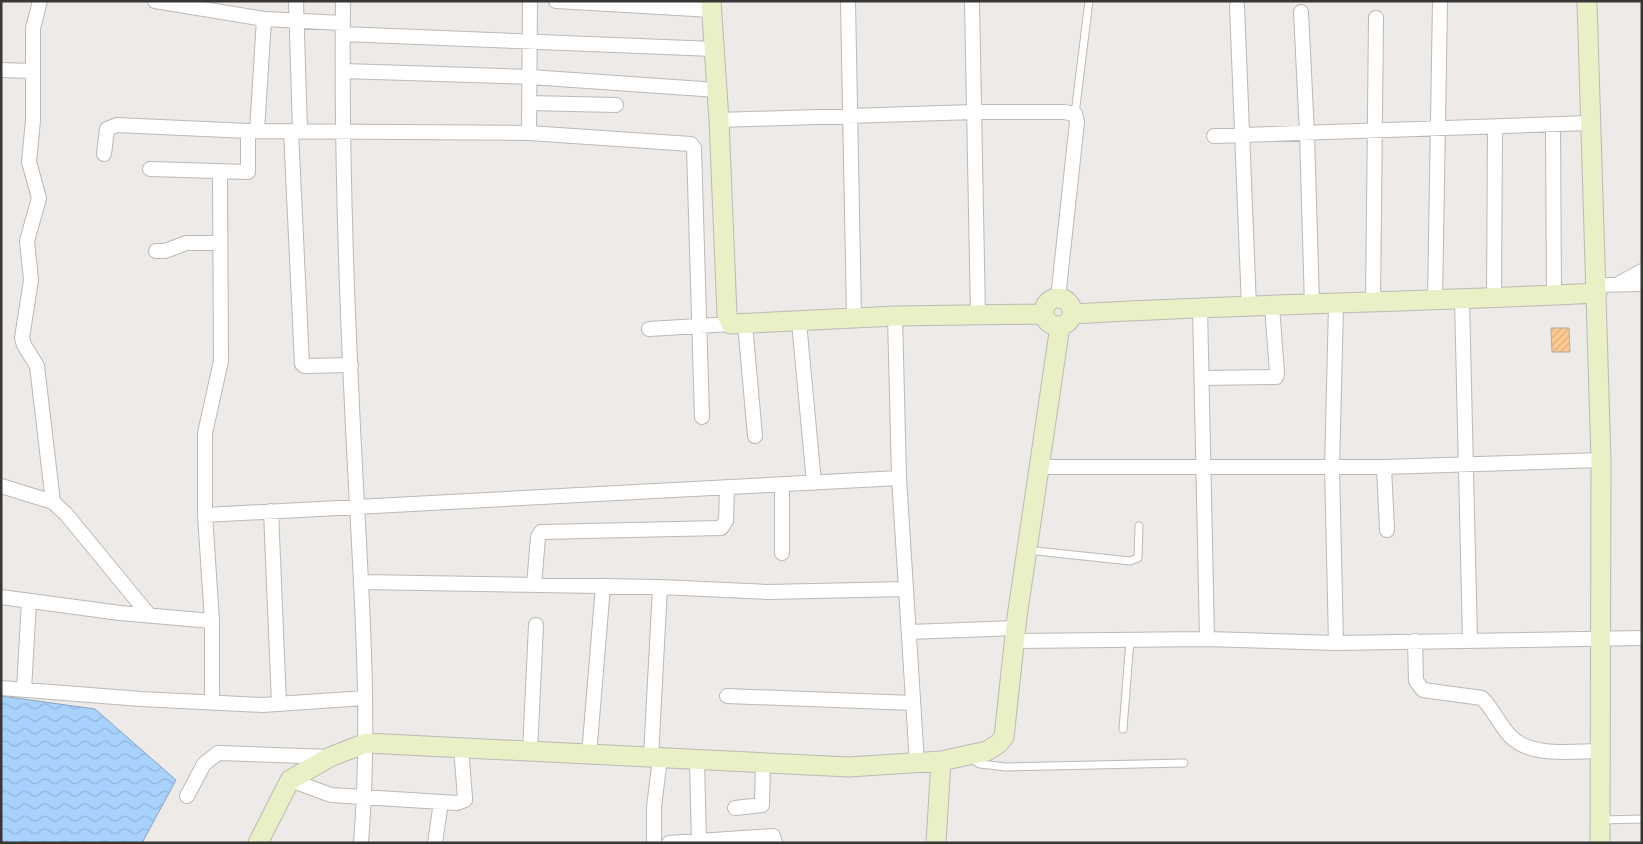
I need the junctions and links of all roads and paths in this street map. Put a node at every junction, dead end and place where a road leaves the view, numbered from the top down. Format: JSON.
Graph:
{"nodes":[{"id":1,"x":40,"y":1,"type":"edge"},
{"id":2,"x":155,"y":1,"type":"edge"},
{"id":3,"x":296,"y":1,"type":"edge"},
{"id":4,"x":343,"y":1,"type":"edge"},
{"id":5,"x":530,"y":1,"type":"edge"},
{"id":6,"x":556,"y":1,"type":"edge"},
{"id":7,"x":848,"y":1,"type":"edge"},
{"id":8,"x":972,"y":1,"type":"edge"},
{"id":9,"x":1089,"y":1,"type":"edge"},
{"id":10,"x":1440,"y":1,"type":"edge"},
{"id":11,"x":1586,"y":1,"type":"edge"},
{"id":12,"x":712,"y":5,"type":"edge"},
{"id":13,"x":1237,"y":6,"type":"dead end"},
{"id":14,"x":1300,"y":12,"type":"dead end"},
{"id":15,"x":1376,"y":18,"type":"dead end"},
{"id":16,"x":264,"y":19,"type":"junction"},
{"id":17,"x":296,"y":20,"type":"junction"},
{"id":18,"x":343,"y":29,"type":"junction"},
{"id":19,"x":531,"y":42,"type":"junction"},
{"id":20,"x":714,"y":49,"type":"junction"},
{"id":21,"x":1,"y":70,"type":"edge"},
{"id":22,"x":32,"y":71,"type":"junction"},
{"id":23,"x":343,"y":71,"type":"junction"},
{"id":24,"x":530,"y":77,"type":"junction"},
{"id":25,"x":717,"y":90,"type":"junction"},
{"id":26,"x":530,"y":103,"type":"junction"},
{"id":27,"x":616,"y":105,"type":"dead end"},
{"id":28,"x":974,"y":112,"type":"junction"},
{"id":29,"x":1075,"y":114,"type":"junction"},
{"id":30,"x":849,"y":116,"type":"junction"},
{"id":31,"x":719,"y":120,"type":"junction"},
{"id":32,"x":1589,"y":123,"type":"junction"},
{"id":33,"x":1553,"y":125,"type":"junction"},
{"id":34,"x":1495,"y":127,"type":"junction"},
{"id":35,"x":1437,"y":129,"type":"junction"},
{"id":36,"x":343,"y":130,"type":"junction"},
{"id":37,"x":253,"y":131,"type":"junction"},
{"id":38,"x":295,"y":131,"type":"junction"},
{"id":39,"x":1376,"y":132,"type":"junction"},
{"id":40,"x":529,"y":134,"type":"junction"},
{"id":41,"x":1307,"y":134,"type":"junction"},
{"id":42,"x":1214,"y":136,"type":"dead end"},
{"id":43,"x":1242,"y":136,"type":"junction"},
{"id":44,"x":104,"y":154,"type":"dead end"},
{"id":45,"x":150,"y":169,"type":"dead end"},
{"id":46,"x":220,"y":173,"type":"junction"},
{"id":47,"x":220,"y":243,"type":"junction"},
{"id":48,"x":156,"y":251,"type":"dead end"},
{"id":49,"x":1642,"y":272,"type":"edge"},
{"id":50,"x":1617,"y":284,"type":"junction"},
{"id":51,"x":1642,"y":284,"type":"edge"},
{"id":52,"x":1597,"y":289,"type":"junction"},
{"id":53,"x":1554,"y":295,"type":"junction"},
{"id":54,"x":1058,"y":298,"type":"junction"},
{"id":55,"x":1494,"y":298,"type":"junction"},
{"id":56,"x":1462,"y":300,"type":"junction"},
{"id":57,"x":1435,"y":301,"type":"junction"},
{"id":58,"x":1373,"y":304,"type":"junction"},
{"id":59,"x":1312,"y":305,"type":"junction"},
{"id":60,"x":1336,"y":305,"type":"junction"},
{"id":61,"x":1272,"y":306,"type":"junction"},
{"id":62,"x":1200,"y":307,"type":"junction"},
{"id":63,"x":1249,"y":307,"type":"junction"},
{"id":64,"x":1044,"y":314,"type":"junction"},
{"id":65,"x":895,"y":316,"type":"junction"},
{"id":66,"x":978,"y":316,"type":"junction"},
{"id":67,"x":854,"y":317,"type":"junction"},
{"id":68,"x":1066,"y":320,"type":"junction"},
{"id":69,"x":799,"y":322,"type":"junction"},
{"id":70,"x":738,"y":324,"type":"junction"},
{"id":71,"x":698,"y":327,"type":"junction"},
{"id":72,"x":649,"y":329,"type":"dead end"},
{"id":73,"x":351,"y":365,"type":"junction"},
{"id":74,"x":1203,"y":378,"type":"junction"},
{"id":75,"x":702,"y":417,"type":"dead end"},
{"id":76,"x":755,"y":436,"type":"dead end"},
{"id":77,"x":1601,"y":460,"type":"junction"},
{"id":78,"x":1204,"y":465,"type":"junction"},
{"id":79,"x":1465,"y":465,"type":"junction"},
{"id":80,"x":1040,"y":467,"type":"junction"},
{"id":81,"x":1332,"y":467,"type":"junction"},
{"id":82,"x":1384,"y":467,"type":"junction"},
{"id":83,"x":899,"y":478,"type":"junction"},
{"id":84,"x":814,"y":483,"type":"junction"},
{"id":85,"x":782,"y":485,"type":"junction"},
{"id":86,"x":1,"y":486,"type":"edge"},
{"id":87,"x":727,"y":488,"type":"junction"},
{"id":88,"x":52,"y":502,"type":"junction"},
{"id":89,"x":357,"y":506,"type":"junction"},
{"id":90,"x":271,"y":511,"type":"junction"},
{"id":91,"x":205,"y":515,"type":"junction"},
{"id":92,"x":1139,"y":526,"type":"dead end"},
{"id":93,"x":1386,"y":530,"type":"dead end"},
{"id":94,"x":1028,"y":550,"type":"junction"},
{"id":95,"x":782,"y":553,"type":"dead end"},
{"id":96,"x":362,"y":582,"type":"junction"},
{"id":97,"x":534,"y":585,"type":"junction"},
{"id":98,"x":603,"y":586,"type":"junction"},
{"id":99,"x":660,"y":587,"type":"junction"},
{"id":100,"x":906,"y":588,"type":"junction"},
{"id":101,"x":1,"y":597,"type":"edge"},
{"id":102,"x":29,"y":601,"type":"junction"},
{"id":103,"x":149,"y":616,"type":"junction"},
{"id":104,"x":212,"y":621,"type":"junction"},
{"id":105,"x":536,"y":625,"type":"dead end"},
{"id":106,"x":909,"y":632,"type":"junction"},
{"id":107,"x":1015,"y":635,"type":"junction"},
{"id":108,"x":1602,"y":638,"type":"junction"},
{"id":109,"x":1642,"y":638,"type":"edge"},
{"id":110,"x":1207,"y":639,"type":"junction"},
{"id":111,"x":1130,"y":640,"type":"junction"},
{"id":112,"x":1470,"y":640,"type":"junction"},
{"id":113,"x":1415,"y":641,"type":"junction"},
{"id":114,"x":1336,"y":643,"type":"junction"},
{"id":115,"x":1,"y":688,"type":"edge"},
{"id":116,"x":24,"y":690,"type":"junction"},
{"id":117,"x":727,"y":696,"type":"dead end"},
{"id":118,"x":365,"y":698,"type":"junction"},
{"id":119,"x":212,"y":702,"type":"junction"},
{"id":120,"x":913,"y":703,"type":"junction"},
{"id":121,"x":279,"y":704,"type":"junction"},
{"id":122,"x":1123,"y":729,"type":"dead end"},
{"id":123,"x":366,"y":743,"type":"junction"},
{"id":124,"x":461,"y":748,"type":"junction"},
{"id":125,"x":1601,"y":751,"type":"junction"},
{"id":126,"x":530,"y":752,"type":"junction"},
{"id":127,"x":589,"y":754,"type":"junction"},
{"id":128,"x":966,"y":755,"type":"junction"},
{"id":129,"x":330,"y":757,"type":"junction"},
{"id":130,"x":655,"y":758,"type":"junction"},
{"id":131,"x":697,"y":760,"type":"junction"},
{"id":132,"x":941,"y":761,"type":"junction"},
{"id":133,"x":1184,"y":762,"type":"dead end"},
{"id":134,"x":763,"y":763,"type":"junction"},
{"id":135,"x":917,"y":763,"type":"junction"},
{"id":136,"x":290,"y":780,"type":"junction"},
{"id":137,"x":187,"y":796,"type":"dead end"},
{"id":138,"x":365,"y":796,"type":"junction"},
{"id":139,"x":441,"y":802,"type":"junction"},
{"id":140,"x":735,"y":808,"type":"dead end"},
{"id":141,"x":1642,"y":819,"type":"edge"},
{"id":142,"x":1600,"y":820,"type":"junction"},
{"id":143,"x":699,"y":842,"type":"edge"},
{"id":144,"x":258,"y":843,"type":"edge"},
{"id":145,"x":361,"y":843,"type":"edge"},
{"id":146,"x":435,"y":843,"type":"edge"},
{"id":147,"x":654,"y":843,"type":"edge"},
{"id":148,"x":668,"y":843,"type":"edge"},
{"id":149,"x":775,"y":843,"type":"edge"},
{"id":150,"x":936,"y":843,"type":"edge"},
{"id":151,"x":1600,"y":843,"type":"edge"}],
"edges":[{"from":1,"to":22,"type":"street"},
{"from":2,"to":16,"type":"street"},
{"from":3,"to":17,"type":"street"},
{"from":4,"to":18,"type":"street"},
{"from":5,"to":19,"type":"street"},
{"from":6,"to":12,"type":"street"},
{"from":7,"to":30,"type":"street"},
{"from":8,"to":28,"type":"street"},
{"from":9,"to":29,"type":"lane"},
{"from":10,"to":35,"type":"street"},
{"from":11,"to":32,"type":"street"},
{"from":12,"to":20,"type":"street"},
{"from":13,"to":43,"type":"street"},
{"from":14,"to":41,"type":"street"},
{"from":15,"to":39,"type":"street"},
{"from":16,"to":17,"type":"street"},
{"from":16,"to":37,"type":"street"},
{"from":17,"to":18,"type":"street"},
{"from":17,"to":38,"type":"street"},
{"from":18,"to":19,"type":"street"},
{"from":18,"to":23,"type":"street"},
{"from":19,"to":20,"type":"street"},
{"from":19,"to":24,"type":"street"},
{"from":20,"to":25,"type":"street"},
{"from":21,"to":22,"type":"street"},
{"from":22,"to":88,"type":"street"},
{"from":23,"to":24,"type":"street"},
{"from":23,"to":36,"type":"street"},
{"from":24,"to":25,"type":"street"},
{"from":24,"to":26,"type":"street"},
{"from":25,"to":31,"type":"street"},
{"from":26,"to":27,"type":"street"},
{"from":26,"to":40,"type":"street"},
{"from":28,"to":29,"type":"street"},
{"from":28,"to":30,"type":"street"},
{"from":28,"to":66,"type":"street"},
{"from":29,"to":54,"type":"street"},
{"from":30,"to":31,"type":"street"},
{"from":30,"to":67,"type":"street"},
{"from":31,"to":70,"type":"street"},
{"from":32,"to":33,"type":"street"},
{"from":32,"to":52,"type":"street"},
{"from":33,"to":34,"type":"street"},
{"from":33,"to":53,"type":"street"},
{"from":34,"to":35,"type":"street"},
{"from":34,"to":55,"type":"street"},
{"from":35,"to":39,"type":"street"},
{"from":35,"to":57,"type":"street"},
{"from":36,"to":38,"type":"street"},
{"from":36,"to":40,"type":"street"},
{"from":36,"to":73,"type":"street"},
{"from":37,"to":38,"type":"street"},
{"from":37,"to":44,"type":"street"},
{"from":37,"to":46,"type":"street"},
{"from":38,"to":73,"type":"street"},
{"from":39,"to":41,"type":"street"},
{"from":39,"to":58,"type":"street"},
{"from":40,"to":71,"type":"street"},
{"from":41,"to":43,"type":"street"},
{"from":41,"to":59,"type":"street"},
{"from":42,"to":43,"type":"street"},
{"from":43,"to":63,"type":"street"},
{"from":45,"to":46,"type":"street"},
{"from":46,"to":47,"type":"street"},
{"from":47,"to":48,"type":"street"},
{"from":47,"to":91,"type":"street"},
{"from":49,"to":50,"type":"street"},
{"from":50,"to":51,"type":"street"},
{"from":50,"to":52,"type":"street"},
{"from":52,"to":53,"type":"street"},
{"from":52,"to":77,"type":"street"},
{"from":53,"to":55,"type":"street"},
{"from":54,"to":64,"type":"street"},
{"from":54,"to":68,"type":"street"},
{"from":55,"to":56,"type":"street"},
{"from":56,"to":57,"type":"street"},
{"from":56,"to":79,"type":"street"},
{"from":57,"to":58,"type":"street"},
{"from":58,"to":60,"type":"street"},
{"from":59,"to":60,"type":"street"},
{"from":59,"to":61,"type":"street"},
{"from":60,"to":81,"type":"street"},
{"from":61,"to":63,"type":"street"},
{"from":61,"to":74,"type":"street"},
{"from":62,"to":63,"type":"street"},
{"from":62,"to":68,"type":"street"},
{"from":62,"to":74,"type":"street"},
{"from":64,"to":66,"type":"street"},
{"from":64,"to":68,"type":"street"},
{"from":65,"to":66,"type":"street"},
{"from":65,"to":67,"type":"street"},
{"from":65,"to":83,"type":"street"},
{"from":67,"to":69,"type":"street"},
{"from":68,"to":80,"type":"street"},
{"from":69,"to":70,"type":"street"},
{"from":69,"to":84,"type":"street"},
{"from":70,"to":71,"type":"street"},
{"from":70,"to":76,"type":"street"},
{"from":71,"to":72,"type":"street"},
{"from":71,"to":75,"type":"street"},
{"from":73,"to":89,"type":"street"},
{"from":74,"to":78,"type":"street"},
{"from":77,"to":79,"type":"street"},
{"from":77,"to":108,"type":"street"},
{"from":78,"to":80,"type":"street"},
{"from":78,"to":81,"type":"street"},
{"from":78,"to":110,"type":"street"},
{"from":79,"to":82,"type":"street"},
{"from":79,"to":112,"type":"street"},
{"from":80,"to":94,"type":"street"},
{"from":81,"to":82,"type":"street"},
{"from":81,"to":114,"type":"street"},
{"from":82,"to":93,"type":"street"},
{"from":83,"to":84,"type":"street"},
{"from":83,"to":100,"type":"street"},
{"from":84,"to":85,"type":"street"},
{"from":85,"to":87,"type":"street"},
{"from":85,"to":95,"type":"street"},
{"from":86,"to":88,"type":"street"},
{"from":87,"to":89,"type":"street"},
{"from":87,"to":97,"type":"street"},
{"from":88,"to":103,"type":"street"},
{"from":89,"to":90,"type":"street"},
{"from":89,"to":96,"type":"street"},
{"from":90,"to":91,"type":"street"},
{"from":90,"to":121,"type":"street"},
{"from":91,"to":104,"type":"street"},
{"from":92,"to":94,"type":"lane"},
{"from":94,"to":107,"type":"street"},
{"from":96,"to":97,"type":"street"},
{"from":96,"to":118,"type":"street"},
{"from":97,"to":98,"type":"street"},
{"from":98,"to":99,"type":"street"},
{"from":98,"to":127,"type":"street"},
{"from":99,"to":100,"type":"street"},
{"from":99,"to":130,"type":"street"},
{"from":100,"to":106,"type":"street"},
{"from":101,"to":102,"type":"street"},
{"from":102,"to":103,"type":"street"},
{"from":102,"to":116,"type":"street"},
{"from":103,"to":104,"type":"street"},
{"from":104,"to":119,"type":"street"},
{"from":105,"to":126,"type":"street"},
{"from":106,"to":107,"type":"street"},
{"from":106,"to":120,"type":"street"},
{"from":107,"to":111,"type":"street"},
{"from":107,"to":128,"type":"street"},
{"from":108,"to":109,"type":"street"},
{"from":108,"to":112,"type":"street"},
{"from":108,"to":125,"type":"street"},
{"from":110,"to":111,"type":"street"},
{"from":110,"to":114,"type":"street"},
{"from":111,"to":122,"type":"lane"},
{"from":112,"to":113,"type":"street"},
{"from":113,"to":114,"type":"street"},
{"from":113,"to":125,"type":"street"},
{"from":115,"to":116,"type":"street"},
{"from":116,"to":119,"type":"street"},
{"from":117,"to":120,"type":"street"},
{"from":118,"to":121,"type":"street"},
{"from":118,"to":123,"type":"street"},
{"from":119,"to":121,"type":"street"},
{"from":120,"to":135,"type":"street"},
{"from":123,"to":124,"type":"street"},
{"from":123,"to":129,"type":"street"},
{"from":123,"to":138,"type":"street"},
{"from":124,"to":126,"type":"street"},
{"from":124,"to":139,"type":"street"},
{"from":125,"to":142,"type":"street"},
{"from":126,"to":127,"type":"street"},
{"from":127,"to":130,"type":"street"},
{"from":128,"to":132,"type":"street"},
{"from":128,"to":133,"type":"lane"},
{"from":129,"to":136,"type":"street"},
{"from":129,"to":137,"type":"street"},
{"from":130,"to":131,"type":"street"},
{"from":130,"to":147,"type":"street"},
{"from":131,"to":134,"type":"street"},
{"from":131,"to":143,"type":"street"},
{"from":132,"to":135,"type":"street"},
{"from":132,"to":150,"type":"street"},
{"from":134,"to":135,"type":"street"},
{"from":134,"to":140,"type":"street"},
{"from":136,"to":138,"type":"street"},
{"from":136,"to":144,"type":"street"},
{"from":138,"to":139,"type":"street"},
{"from":138,"to":145,"type":"street"},
{"from":139,"to":146,"type":"street"},
{"from":141,"to":142,"type":"lane"},
{"from":142,"to":151,"type":"street"},
{"from":143,"to":148,"type":"street"},
{"from":143,"to":149,"type":"street"}]}
